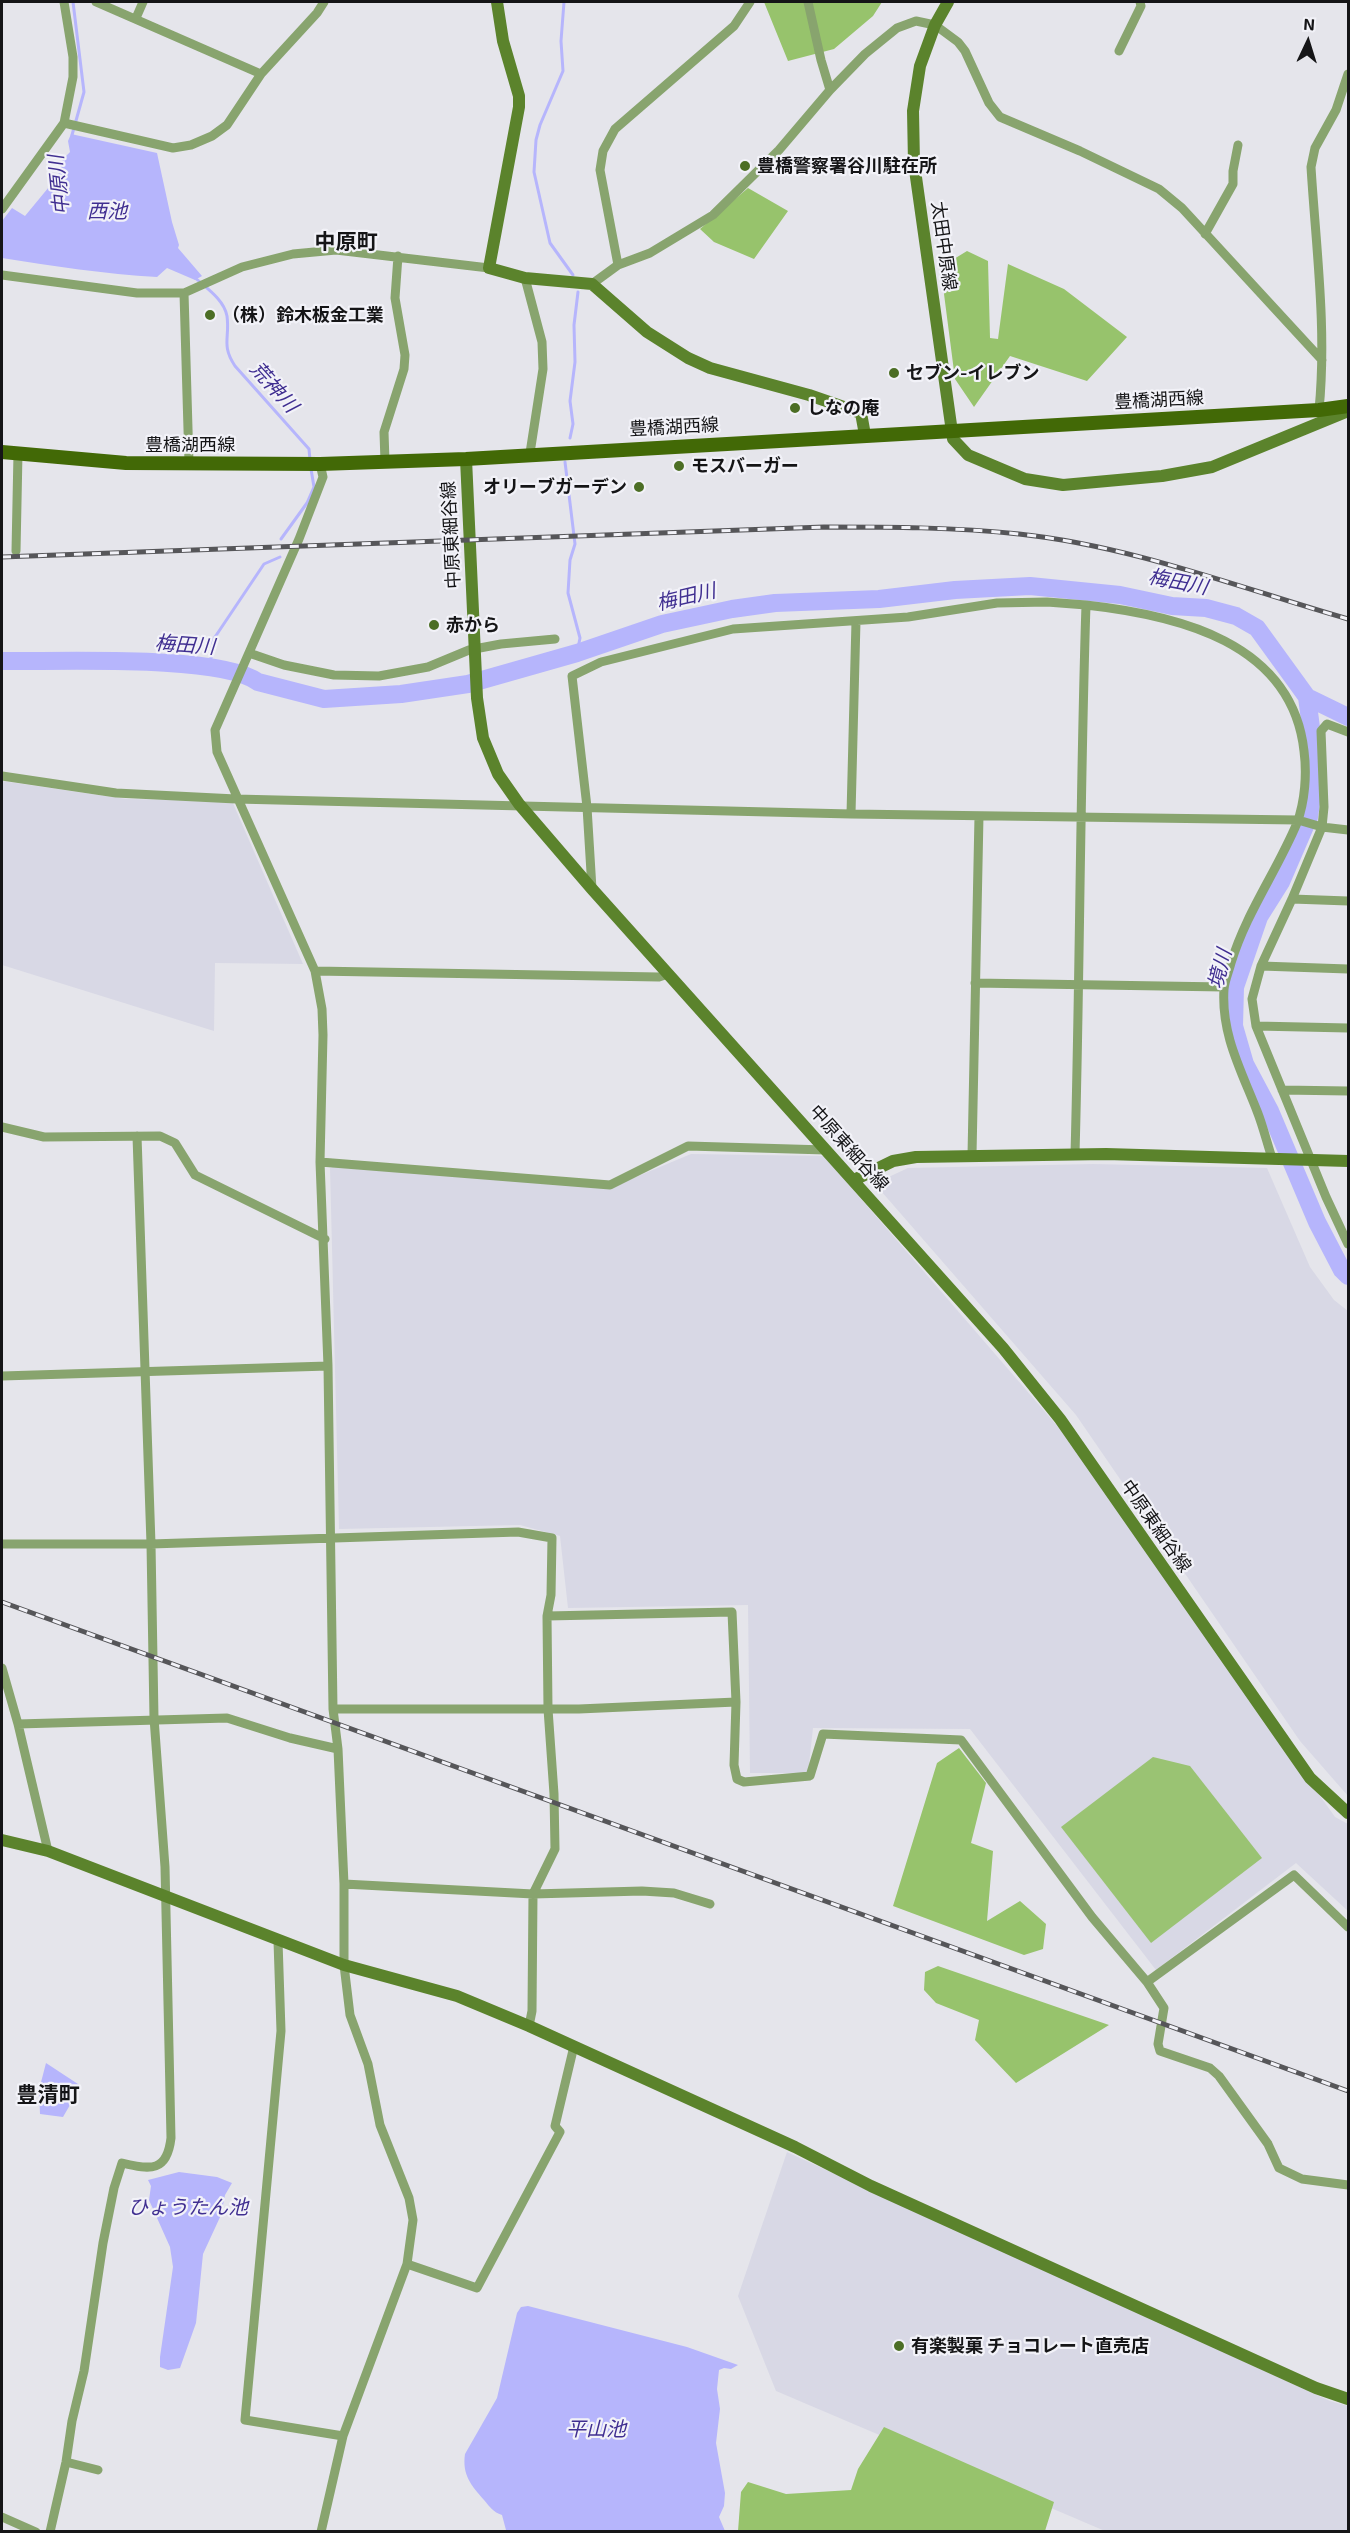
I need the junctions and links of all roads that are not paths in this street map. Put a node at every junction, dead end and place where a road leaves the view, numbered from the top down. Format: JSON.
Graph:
{"nodes":[{"id":1,"x":64,"y":2,"type":"edge"},
{"id":2,"x":96,"y":2,"type":"edge"},
{"id":3,"x":143,"y":2,"type":"edge"},
{"id":4,"x":324,"y":2,"type":"edge"},
{"id":5,"x":497,"y":2,"type":"edge"},
{"id":6,"x":750,"y":2,"type":"edge"},
{"id":7,"x":808,"y":2,"type":"edge"},
{"id":8,"x":948,"y":2,"type":"edge"},
{"id":9,"x":1140,"y":2,"type":"edge"},
{"id":10,"x":136,"y":18,"type":"junction"},
{"id":11,"x":935,"y":25,"type":"junction"},
{"id":12,"x":1119,"y":51,"type":"dead end"},
{"id":13,"x":261,"y":74,"type":"junction"},
{"id":14,"x":1348,"y":74,"type":"edge"},
{"id":15,"x":830,"y":90,"type":"junction"},
{"id":16,"x":66,"y":124,"type":"junction"},
{"id":17,"x":1238,"y":146,"type":"dead end"},
{"id":18,"x":2,"y":209,"type":"edge"},
{"id":19,"x":1205,"y":234,"type":"junction"},
{"id":20,"x":398,"y":256,"type":"junction"},
{"id":21,"x":618,"y":264,"type":"junction"},
{"id":22,"x":489,"y":268,"type":"junction"},
{"id":23,"x":2,"y":275,"type":"edge"},
{"id":24,"x":525,"y":278,"type":"junction"},
{"id":25,"x":592,"y":284,"type":"junction"},
{"id":26,"x":184,"y":293,"type":"junction"},
{"id":27,"x":1322,"y":360,"type":"junction"},
{"id":28,"x":1348,"y":406,"type":"edge"},
{"id":29,"x":1318,"y":410,"type":"junction"},
{"id":30,"x":1348,"y":411,"type":"edge"},
{"id":31,"x":951,"y":429,"type":"junction"},
{"id":32,"x":866,"y":435,"type":"junction"},
{"id":33,"x":2,"y":452,"type":"edge"},
{"id":34,"x":18,"y":453,"type":"junction"},
{"id":35,"x":530,"y":453,"type":"junction"},
{"id":36,"x":466,"y":459,"type":"junction"},
{"id":37,"x":385,"y":462,"type":"junction"},
{"id":38,"x":189,"y":463,"type":"junction"},
{"id":39,"x":313,"y":464,"type":"junction"},
{"id":40,"x":16,"y":551,"type":"dead end"},
{"id":41,"x":1086,"y":605,"type":"junction"},
{"id":42,"x":856,"y":621,"type":"junction"},
{"id":43,"x":555,"y":639,"type":"dead end"},
{"id":44,"x":475,"y":651,"type":"junction"},
{"id":45,"x":248,"y":656,"type":"junction"},
{"id":46,"x":1348,"y":732,"type":"edge"},
{"id":47,"x":2,"y":776,"type":"edge"},
{"id":48,"x":236,"y":799,"type":"junction"},
{"id":49,"x":519,"y":804,"type":"junction"},
{"id":50,"x":587,"y":807,"type":"junction"},
{"id":51,"x":851,"y":814,"type":"junction"},
{"id":52,"x":980,"y":816,"type":"junction"},
{"id":53,"x":1080,"y":817,"type":"junction"},
{"id":54,"x":1298,"y":820,"type":"junction"},
{"id":55,"x":1322,"y":827,"type":"junction"},
{"id":56,"x":1348,"y":831,"type":"edge"},
{"id":57,"x":592,"y":889,"type":"junction"},
{"id":58,"x":1293,"y":899,"type":"junction"},
{"id":59,"x":1348,"y":901,"type":"edge"},
{"id":60,"x":1261,"y":966,"type":"junction"},
{"id":61,"x":1348,"y":969,"type":"edge"},
{"id":62,"x":315,"y":971,"type":"junction"},
{"id":63,"x":668,"y":974,"type":"junction"},
{"id":64,"x":975,"y":983,"type":"junction"},
{"id":65,"x":1079,"y":984,"type":"junction"},
{"id":66,"x":1224,"y":987,"type":"junction"},
{"id":67,"x":1256,"y":1026,"type":"junction"},
{"id":68,"x":1348,"y":1028,"type":"edge"},
{"id":69,"x":1282,"y":1090,"type":"junction"},
{"id":70,"x":1348,"y":1091,"type":"edge"},
{"id":71,"x":2,"y":1127,"type":"edge"},
{"id":72,"x":137,"y":1136,"type":"junction"},
{"id":73,"x":826,"y":1150,"type":"junction"},
{"id":74,"x":1075,"y":1154,"type":"junction"},
{"id":75,"x":972,"y":1155,"type":"junction"},
{"id":76,"x":1276,"y":1158,"type":"junction"},
{"id":77,"x":1311,"y":1160,"type":"junction"},
{"id":78,"x":1348,"y":1161,"type":"edge"},
{"id":79,"x":320,"y":1162,"type":"junction"},
{"id":80,"x":854,"y":1180,"type":"junction"},
{"id":81,"x":1346,"y":1234,"type":"edge"},
{"id":82,"x":325,"y":1239,"type":"junction"},
{"id":83,"x":1348,"y":1244,"type":"edge"},
{"id":84,"x":328,"y":1366,"type":"junction"},
{"id":85,"x":145,"y":1371,"type":"junction"},
{"id":86,"x":2,"y":1376,"type":"edge"},
{"id":87,"x":331,"y":1538,"type":"junction"},
{"id":88,"x":2,"y":1544,"type":"edge"},
{"id":89,"x":151,"y":1544,"type":"junction"},
{"id":90,"x":547,"y":1616,"type":"junction"},
{"id":91,"x":2,"y":1668,"type":"edge"},
{"id":92,"x":736,"y":1702,"type":"junction"},
{"id":93,"x":333,"y":1709,"type":"junction"},
{"id":94,"x":548,"y":1709,"type":"junction"},
{"id":95,"x":154,"y":1718,"type":"junction"},
{"id":96,"x":18,"y":1724,"type":"junction"},
{"id":97,"x":338,"y":1749,"type":"junction"},
{"id":98,"x":1348,"y":1813,"type":"edge"},
{"id":99,"x":2,"y":1840,"type":"edge"},
{"id":100,"x":48,"y":1851,"type":"junction"},
{"id":101,"x":344,"y":1884,"type":"junction"},
{"id":102,"x":533,"y":1894,"type":"junction"},
{"id":103,"x":165,"y":1897,"type":"junction"},
{"id":104,"x":711,"y":1904,"type":"dead end"},
{"id":105,"x":1348,"y":1927,"type":"edge"},
{"id":106,"x":278,"y":1941,"type":"junction"},
{"id":107,"x":344,"y":1965,"type":"junction"},
{"id":108,"x":1147,"y":1982,"type":"junction"},
{"id":109,"x":529,"y":2026,"type":"junction"},
{"id":110,"x":574,"y":2046,"type":"junction"},
{"id":111,"x":1348,"y":2185,"type":"edge"},
{"id":112,"x":407,"y":2264,"type":"junction"},
{"id":113,"x":1348,"y":2399,"type":"edge"},
{"id":114,"x":343,"y":2436,"type":"junction"},
{"id":115,"x":66,"y":2462,"type":"junction"},
{"id":116,"x":98,"y":2470,"type":"dead end"},
{"id":117,"x":2,"y":2517,"type":"edge"},
{"id":118,"x":36,"y":2532,"type":"edge"},
{"id":119,"x":50,"y":2532,"type":"edge"},
{"id":120,"x":321,"y":2532,"type":"edge"}],
"edges":[{"from":1,"to":16,"type":"street"},
{"from":2,"to":10,"type":"street"},
{"from":3,"to":10,"type":"street"},
{"from":4,"to":13,"type":"street"},
{"from":5,"to":22,"type":"street"},
{"from":6,"to":21,"type":"street"},
{"from":7,"to":15,"type":"street"},
{"from":8,"to":11,"type":"street","name":"太田中原線"},
{"from":9,"to":12,"type":"street"},
{"from":10,"to":13,"type":"street"},
{"from":11,"to":15,"type":"street"},
{"from":11,"to":19,"type":"street"},
{"from":11,"to":31,"type":"street","name":"太田中原線"},
{"from":13,"to":16,"type":"street"},
{"from":14,"to":27,"type":"street"},
{"from":15,"to":21,"type":"street"},
{"from":16,"to":18,"type":"street"},
{"from":17,"to":19,"type":"street"},
{"from":19,"to":27,"type":"street"},
{"from":20,"to":22,"type":"street"},
{"from":20,"to":26,"type":"street"},
{"from":20,"to":37,"type":"street"},
{"from":21,"to":25,"type":"street"},
{"from":22,"to":24,"type":"street"},
{"from":23,"to":26,"type":"street"},
{"from":24,"to":25,"type":"street"},
{"from":24,"to":35,"type":"street"},
{"from":25,"to":32,"type":"street"},
{"from":26,"to":38,"type":"street"},
{"from":27,"to":29,"type":"street"},
{"from":28,"to":29,"type":"main road","name":"豊橋湖西線"},
{"from":29,"to":31,"type":"main road","name":"豊橋湖西線"},
{"from":30,"to":31,"type":"street"},
{"from":31,"to":32,"type":"main road","name":"豊橋湖西線"},
{"from":32,"to":35,"type":"main road","name":"豊橋湖西線"},
{"from":33,"to":34,"type":"main road","name":"豊橋湖西線"},
{"from":34,"to":38,"type":"main road","name":"豊橋湖西線"},
{"from":34,"to":40,"type":"street"},
{"from":35,"to":36,"type":"main road","name":"豊橋湖西線"},
{"from":36,"to":37,"type":"main road","name":"豊橋湖西線"},
{"from":36,"to":44,"type":"street","name":"中原東細谷線"},
{"from":37,"to":39,"type":"main road","name":"豊橋湖西線"},
{"from":38,"to":39,"type":"main road","name":"豊橋湖西線"},
{"from":39,"to":45,"type":"street"},
{"from":41,"to":42,"type":"street"},
{"from":41,"to":53,"type":"street"},
{"from":41,"to":54,"type":"street"},
{"from":42,"to":50,"type":"street"},
{"from":42,"to":51,"type":"street"},
{"from":43,"to":44,"type":"street"},
{"from":44,"to":45,"type":"street"},
{"from":44,"to":49,"type":"street","name":"中原東細谷線"},
{"from":45,"to":48,"type":"street"},
{"from":46,"to":55,"type":"street"},
{"from":47,"to":48,"type":"street"},
{"from":48,"to":49,"type":"street"},
{"from":48,"to":62,"type":"street"},
{"from":49,"to":50,"type":"street"},
{"from":49,"to":57,"type":"street","name":"中原東細谷線"},
{"from":50,"to":51,"type":"street"},
{"from":50,"to":57,"type":"street"},
{"from":51,"to":52,"type":"street"},
{"from":52,"to":53,"type":"street"},
{"from":52,"to":64,"type":"street"},
{"from":53,"to":54,"type":"street"},
{"from":53,"to":65,"type":"street"},
{"from":54,"to":55,"type":"street"},
{"from":54,"to":66,"type":"street"},
{"from":55,"to":56,"type":"street"},
{"from":55,"to":58,"type":"street"},
{"from":57,"to":63,"type":"street","name":"中原東細谷線"},
{"from":58,"to":59,"type":"street"},
{"from":58,"to":60,"type":"street"},
{"from":60,"to":61,"type":"street"},
{"from":60,"to":67,"type":"street"},
{"from":62,"to":63,"type":"street"},
{"from":62,"to":79,"type":"street"},
{"from":63,"to":73,"type":"street","name":"中原東細谷線"},
{"from":64,"to":65,"type":"street"},
{"from":64,"to":75,"type":"street"},
{"from":65,"to":66,"type":"street"},
{"from":65,"to":74,"type":"street"},
{"from":66,"to":76,"type":"street"},
{"from":67,"to":68,"type":"street"},
{"from":67,"to":69,"type":"street"},
{"from":69,"to":70,"type":"street"},
{"from":69,"to":77,"type":"street"},
{"from":71,"to":72,"type":"street"},
{"from":72,"to":82,"type":"street"},
{"from":72,"to":85,"type":"street"},
{"from":73,"to":79,"type":"street"},
{"from":73,"to":80,"type":"street","name":"中原東細谷線"},
{"from":74,"to":75,"type":"street"},
{"from":74,"to":76,"type":"street"},
{"from":75,"to":80,"type":"street"},
{"from":76,"to":77,"type":"street"},
{"from":77,"to":78,"type":"street"},
{"from":77,"to":81,"type":"street"},
{"from":79,"to":82,"type":"street"},
{"from":80,"to":98,"type":"street","name":"中原東細谷線"},
{"from":81,"to":83,"type":"street"},
{"from":82,"to":84,"type":"street"},
{"from":84,"to":85,"type":"street"},
{"from":84,"to":87,"type":"street"},
{"from":85,"to":86,"type":"street"},
{"from":85,"to":89,"type":"street"},
{"from":87,"to":89,"type":"street"},
{"from":87,"to":90,"type":"street"},
{"from":87,"to":93,"type":"street"},
{"from":88,"to":89,"type":"street"},
{"from":89,"to":95,"type":"street"},
{"from":90,"to":92,"type":"street"},
{"from":90,"to":94,"type":"street"},
{"from":91,"to":96,"type":"street"},
{"from":92,"to":94,"type":"street"},
{"from":92,"to":108,"type":"street"},
{"from":93,"to":94,"type":"street"},
{"from":93,"to":97,"type":"street"},
{"from":94,"to":102,"type":"street"},
{"from":95,"to":96,"type":"street"},
{"from":95,"to":97,"type":"street"},
{"from":95,"to":103,"type":"street"},
{"from":96,"to":100,"type":"street"},
{"from":97,"to":101,"type":"street"},
{"from":99,"to":100,"type":"street"},
{"from":100,"to":103,"type":"street"},
{"from":101,"to":102,"type":"street"},
{"from":101,"to":107,"type":"street"},
{"from":102,"to":104,"type":"street"},
{"from":102,"to":109,"type":"street"},
{"from":103,"to":106,"type":"street"},
{"from":103,"to":115,"type":"street"},
{"from":105,"to":108,"type":"street"},
{"from":106,"to":107,"type":"street"},
{"from":106,"to":114,"type":"street"},
{"from":107,"to":109,"type":"street"},
{"from":107,"to":112,"type":"street"},
{"from":108,"to":111,"type":"street"},
{"from":109,"to":110,"type":"street"},
{"from":110,"to":112,"type":"street"},
{"from":110,"to":113,"type":"street"},
{"from":112,"to":114,"type":"street"},
{"from":114,"to":120,"type":"street"},
{"from":115,"to":116,"type":"street"},
{"from":115,"to":119,"type":"street"},
{"from":117,"to":118,"type":"street"}]}
